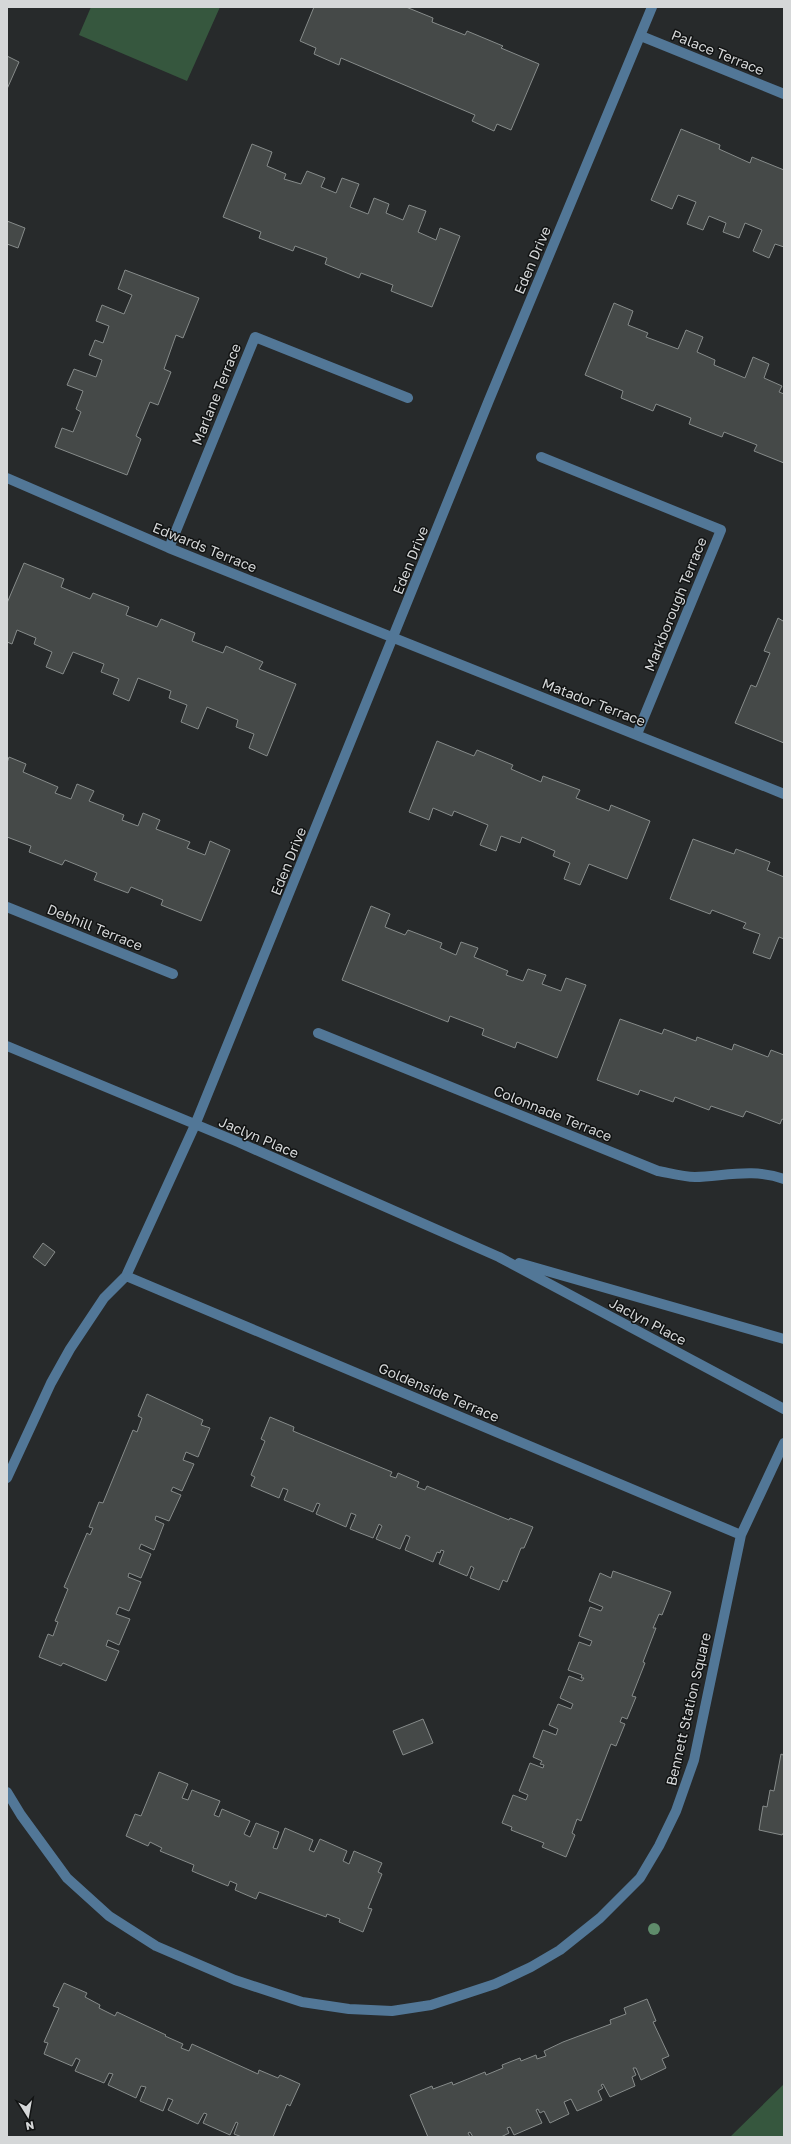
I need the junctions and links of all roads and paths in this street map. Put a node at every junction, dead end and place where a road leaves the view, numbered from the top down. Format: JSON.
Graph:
{"nodes":[{"id":1,"x":652,"y":7,"type":"edge"},
{"id":2,"x":641,"y":36,"type":"junction"},
{"id":3,"x":784,"y":94,"type":"edge"},
{"id":4,"x":408,"y":398,"type":"dead end"},
{"id":5,"x":541,"y":457,"type":"dead end"},
{"id":6,"x":7,"y":478,"type":"edge"},
{"id":7,"x":169,"y":548,"type":"junction"},
{"id":8,"x":393,"y":639,"type":"junction"},
{"id":9,"x":637,"y":734,"type":"junction"},
{"id":10,"x":784,"y":794,"type":"edge"},
{"id":11,"x":7,"y":906,"type":"edge"},
{"id":12,"x":173,"y":974,"type":"dead end"},
{"id":13,"x":318,"y":1033,"type":"dead end"},
{"id":14,"x":7,"y":1046,"type":"edge"},
{"id":15,"x":195,"y":1125,"type":"junction"},
{"id":16,"x":784,"y":1179,"type":"edge"},
{"id":17,"x":499,"y":1257,"type":"junction"},
{"id":18,"x":126,"y":1276,"type":"junction"},
{"id":19,"x":784,"y":1339,"type":"edge"},
{"id":20,"x":784,"y":1409,"type":"edge"},
{"id":21,"x":784,"y":1443,"type":"edge"},
{"id":22,"x":7,"y":1478,"type":"edge"},
{"id":23,"x":741,"y":1535,"type":"junction"},
{"id":24,"x":7,"y":1792,"type":"edge"}],
"edges":[{"from":1,"to":2,"type":"street","name":"Eden Drive"},
{"from":2,"to":3,"type":"street","name":"Palace Terrace"},
{"from":2,"to":8,"type":"street","name":"Eden Drive"},
{"from":4,"to":7,"type":"street","name":"Marlane Terrace"},
{"from":5,"to":9,"type":"street","name":"Markborough Terrace"},
{"from":6,"to":7,"type":"street","name":"Edwards Terrace"},
{"from":7,"to":8,"type":"street","name":"Edwards Terrace"},
{"from":8,"to":9,"type":"street","name":"Matador Terrace"},
{"from":8,"to":15,"type":"street","name":"Eden Drive"},
{"from":9,"to":10,"type":"street","name":"Matador Terrace"},
{"from":11,"to":12,"type":"street","name":"Debhill Terrace"},
{"from":13,"to":16,"type":"street","name":"Colonnade Terrace"},
{"from":14,"to":15,"type":"street","name":"Jaclyn Place"},
{"from":15,"to":17,"type":"street","name":"Jaclyn Place"},
{"from":15,"to":18,"type":"street"},
{"from":17,"to":19,"type":"street","name":"Jaclyn Place"},
{"from":17,"to":20,"type":"street","name":"Jaclyn Place"},
{"from":18,"to":22,"type":"street"},
{"from":18,"to":23,"type":"street","name":"Goldenside Terrace"},
{"from":21,"to":23,"type":"street","name":"Bennett Station Square"},
{"from":23,"to":24,"type":"street","name":"Bennett Station Square"}]}
